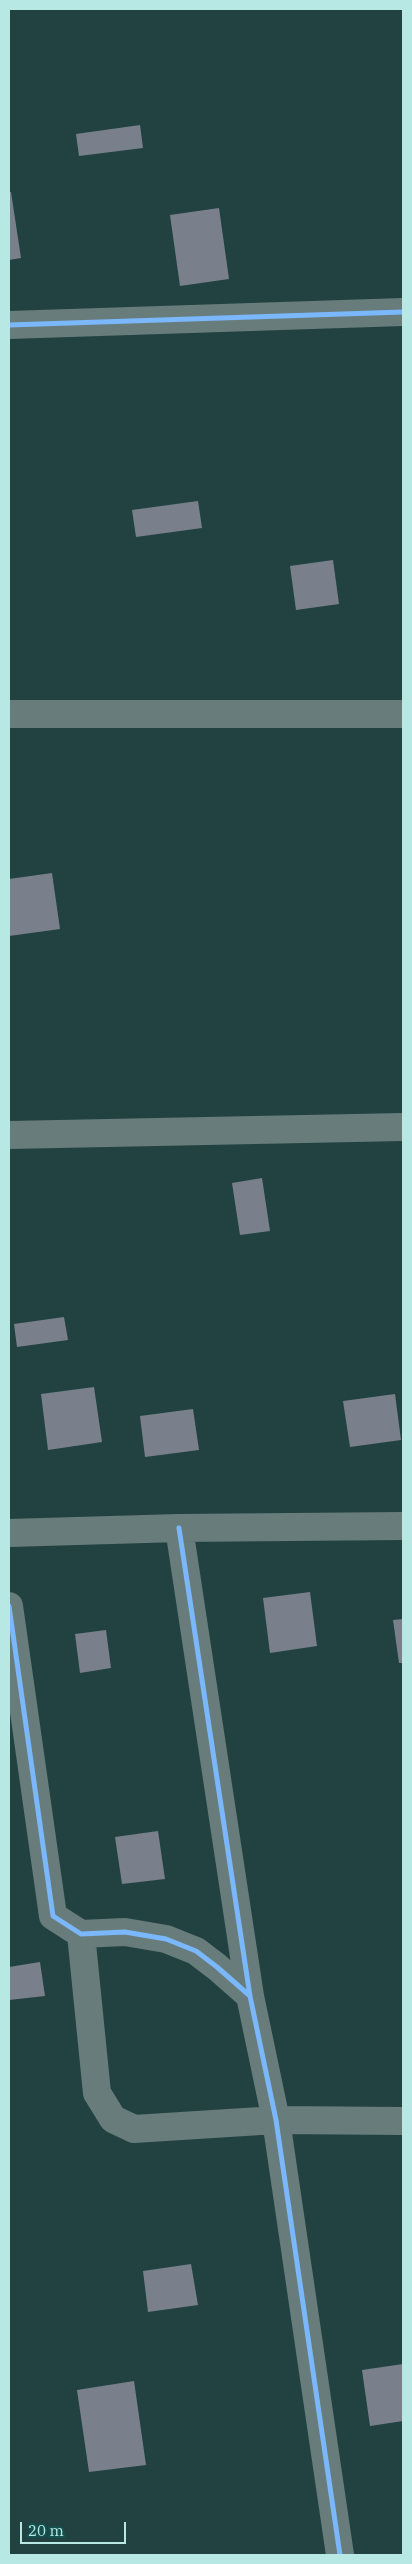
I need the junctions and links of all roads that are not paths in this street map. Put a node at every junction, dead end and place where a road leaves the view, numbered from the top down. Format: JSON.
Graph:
{"nodes":[{"id":1,"x":403,"y":312,"type":"edge"},
{"id":2,"x":9,"y":325,"type":"edge"},
{"id":3,"x":9,"y":714,"type":"edge"},
{"id":4,"x":403,"y":714,"type":"edge"},
{"id":5,"x":403,"y":1127,"type":"edge"},
{"id":6,"x":9,"y":1135,"type":"edge"},
{"id":7,"x":403,"y":1526,"type":"edge"},
{"id":8,"x":179,"y":1528,"type":"junction"},
{"id":9,"x":9,"y":1532,"type":"edge"},
{"id":10,"x":9,"y":1606,"type":"edge"},
{"id":11,"x":81,"y":1934,"type":"junction"},
{"id":12,"x":250,"y":1996,"type":"junction"},
{"id":13,"x":276,"y":2120,"type":"junction"},
{"id":14,"x":403,"y":2121,"type":"edge"},
{"id":15,"x":340,"y":2555,"type":"edge"}],
"edges":[{"from":1,"to":2,"type":"street"},
{"from":3,"to":4,"type":"street"},
{"from":5,"to":6,"type":"street"},
{"from":7,"to":8,"type":"street"},
{"from":8,"to":9,"type":"street"},
{"from":8,"to":12,"type":"street"},
{"from":10,"to":11,"type":"street"},
{"from":11,"to":12,"type":"street"},
{"from":11,"to":13,"type":"street"},
{"from":12,"to":13,"type":"street"},
{"from":13,"to":14,"type":"street"},
{"from":13,"to":15,"type":"street"}]}
